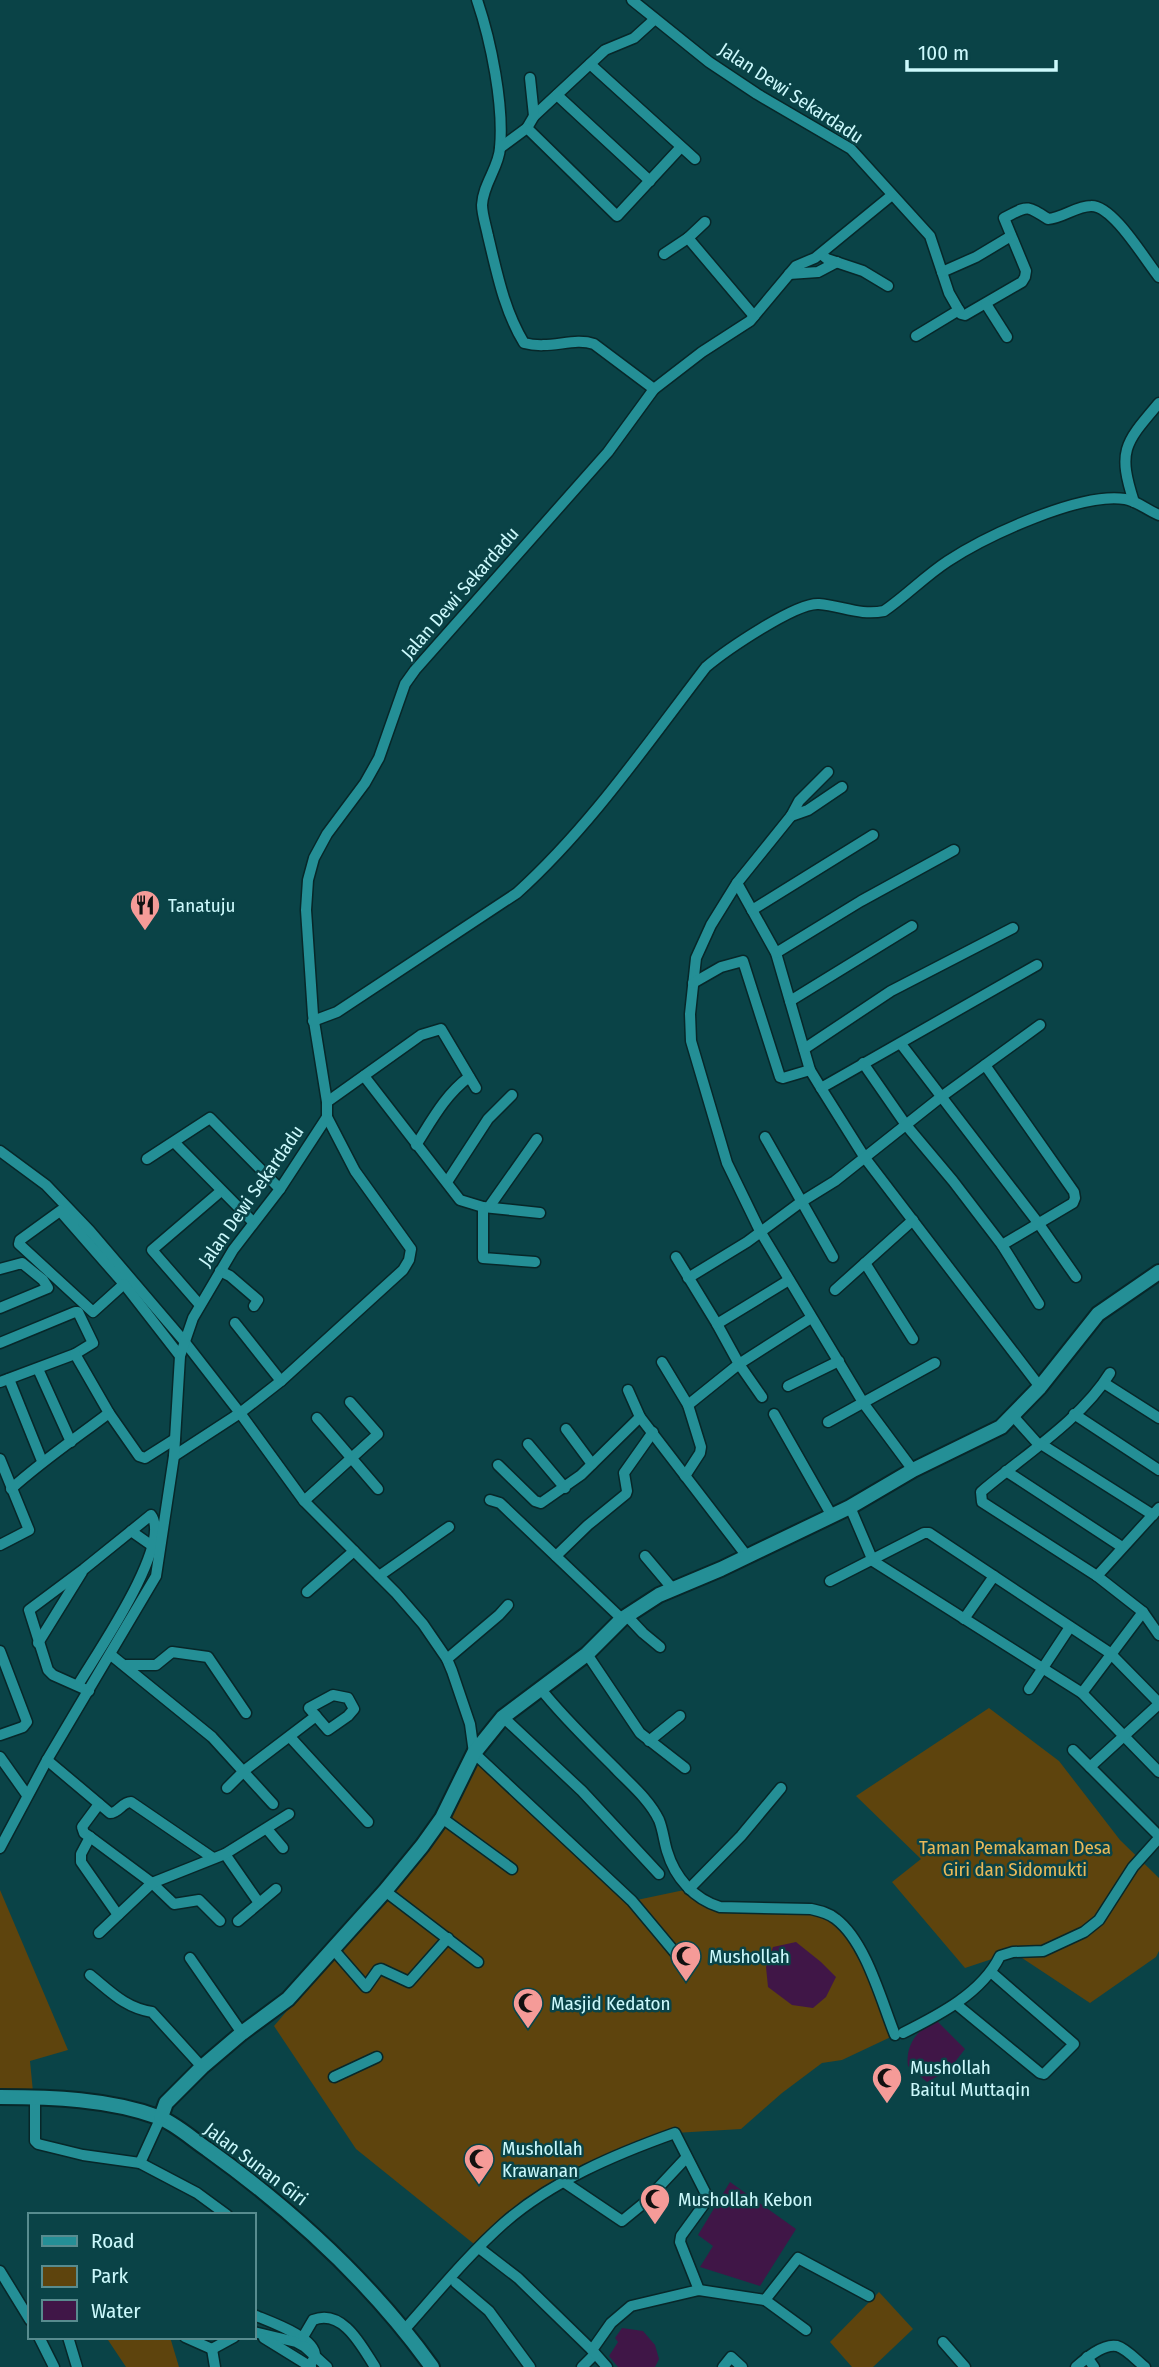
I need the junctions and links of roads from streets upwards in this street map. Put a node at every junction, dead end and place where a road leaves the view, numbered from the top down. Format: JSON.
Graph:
{"nodes":[{"id":1,"x":477,"y":0,"type":"edge"},
{"id":2,"x":632,"y":0,"type":"edge"},
{"id":3,"x":655,"y":19,"type":"junction"},
{"id":4,"x":590,"y":65,"type":"junction"},
{"id":5,"x":530,"y":78,"type":"dead end"},
{"id":6,"x":557,"y":95,"type":"junction"},
{"id":7,"x":534,"y":116,"type":"junction"},
{"id":8,"x":527,"y":128,"type":"junction"},
{"id":9,"x":681,"y":147,"type":"junction"},
{"id":10,"x":500,"y":148,"type":"junction"},
{"id":11,"x":695,"y":159,"type":"dead end"},
{"id":12,"x":650,"y":181,"type":"junction"},
{"id":13,"x":892,"y":195,"type":"junction"},
{"id":14,"x":705,"y":222,"type":"dead end"},
{"id":15,"x":1011,"y":236,"type":"junction"},
{"id":16,"x":688,"y":238,"type":"junction"},
{"id":17,"x":664,"y":254,"type":"dead end"},
{"id":18,"x":821,"y":254,"type":"junction"},
{"id":19,"x":837,"y":262,"type":"junction"},
{"id":20,"x":943,"y":272,"type":"junction"},
{"id":21,"x":789,"y":274,"type":"junction"},
{"id":22,"x":1159,"y":277,"type":"edge"},
{"id":23,"x":888,"y":286,"type":"dead end"},
{"id":24,"x":986,"y":304,"type":"junction"},
{"id":25,"x":959,"y":310,"type":"junction"},
{"id":26,"x":754,"y":316,"type":"junction"},
{"id":27,"x":916,"y":336,"type":"dead end"},
{"id":28,"x":1007,"y":337,"type":"dead end"},
{"id":29,"x":654,"y":389,"type":"junction"},
{"id":30,"x":1159,"y":403,"type":"edge"},
{"id":31,"x":1134,"y":502,"type":"junction"},
{"id":32,"x":1159,"y":515,"type":"edge"},
{"id":33,"x":828,"y":772,"type":"dead end"},
{"id":34,"x":842,"y":787,"type":"dead end"},
{"id":35,"x":791,"y":816,"type":"junction"},
{"id":36,"x":873,"y":835,"type":"dead end"},
{"id":37,"x":954,"y":850,"type":"dead end"},
{"id":38,"x":737,"y":883,"type":"junction"},
{"id":39,"x":752,"y":910,"type":"junction"},
{"id":40,"x":912,"y":926,"type":"dead end"},
{"id":41,"x":1013,"y":928,"type":"dead end"},
{"id":42,"x":776,"y":953,"type":"junction"},
{"id":43,"x":1037,"y":965,"type":"dead end"},
{"id":44,"x":693,"y":983,"type":"junction"},
{"id":45,"x":790,"y":1001,"type":"junction"},
{"id":46,"x":313,"y":1021,"type":"junction"},
{"id":47,"x":1040,"y":1025,"type":"dead end"},
{"id":48,"x":901,"y":1044,"type":"junction"},
{"id":49,"x":803,"y":1049,"type":"junction"},
{"id":50,"x":863,"y":1063,"type":"junction"},
{"id":51,"x":985,"y":1065,"type":"junction"},
{"id":52,"x":810,"y":1070,"type":"junction"},
{"id":53,"x":364,"y":1076,"type":"junction"},
{"id":54,"x":469,"y":1077,"type":"junction"},
{"id":55,"x":476,"y":1088,"type":"dead end"},
{"id":56,"x":821,"y":1088,"type":"junction"},
{"id":57,"x":512,"y":1095,"type":"dead end"},
{"id":58,"x":941,"y":1097,"type":"junction"},
{"id":59,"x":327,"y":1102,"type":"junction"},
{"id":60,"x":327,"y":1117,"type":"junction"},
{"id":61,"x":906,"y":1125,"type":"junction"},
{"id":62,"x":765,"y":1137,"type":"dead end"},
{"id":63,"x":537,"y":1139,"type":"dead end"},
{"id":64,"x":175,"y":1143,"type":"junction"},
{"id":65,"x":416,"y":1146,"type":"junction"},
{"id":66,"x":0,"y":1151,"type":"edge"},
{"id":67,"x":865,"y":1158,"type":"junction"},
{"id":68,"x":147,"y":1159,"type":"dead end"},
{"id":69,"x":447,"y":1182,"type":"junction"},
{"id":70,"x":280,"y":1189,"type":"junction"},
{"id":71,"x":221,"y":1191,"type":"junction"},
{"id":72,"x":801,"y":1202,"type":"junction"},
{"id":73,"x":486,"y":1207,"type":"junction"},
{"id":74,"x":540,"y":1213,"type":"dead end"},
{"id":75,"x":913,"y":1220,"type":"junction"},
{"id":76,"x":253,"y":1222,"type":"junction"},
{"id":77,"x":1039,"y":1224,"type":"junction"},
{"id":78,"x":760,"y":1231,"type":"junction"},
{"id":79,"x":1002,"y":1245,"type":"junction"},
{"id":80,"x":676,"y":1257,"type":"dead end"},
{"id":81,"x":833,"y":1257,"type":"dead end"},
{"id":82,"x":535,"y":1262,"type":"dead end"},
{"id":83,"x":865,"y":1263,"type":"junction"},
{"id":84,"x":0,"y":1269,"type":"edge"},
{"id":85,"x":220,"y":1271,"type":"junction"},
{"id":86,"x":1159,"y":1272,"type":"edge"},
{"id":87,"x":1076,"y":1277,"type":"dead end"},
{"id":88,"x":688,"y":1278,"type":"junction"},
{"id":89,"x":789,"y":1280,"type":"junction"},
{"id":90,"x":124,"y":1284,"type":"junction"},
{"id":91,"x":835,"y":1290,"type":"dead end"},
{"id":92,"x":199,"y":1304,"type":"junction"},
{"id":93,"x":1039,"y":1304,"type":"dead end"},
{"id":94,"x":254,"y":1306,"type":"dead end"},
{"id":95,"x":0,"y":1308,"type":"edge"},
{"id":96,"x":811,"y":1318,"type":"junction"},
{"id":97,"x":235,"y":1323,"type":"dead end"},
{"id":98,"x":717,"y":1324,"type":"junction"},
{"id":99,"x":913,"y":1339,"type":"dead end"},
{"id":100,"x":184,"y":1340,"type":"junction"},
{"id":101,"x":0,"y":1343,"type":"edge"},
{"id":102,"x":75,"y":1354,"type":"junction"},
{"id":103,"x":180,"y":1356,"type":"junction"},
{"id":104,"x":839,"y":1361,"type":"junction"},
{"id":105,"x":662,"y":1362,"type":"dead end"},
{"id":106,"x":935,"y":1363,"type":"dead end"},
{"id":107,"x":739,"y":1364,"type":"junction"},
{"id":108,"x":38,"y":1369,"type":"junction"},
{"id":109,"x":1110,"y":1373,"type":"dead end"},
{"id":110,"x":4,"y":1381,"type":"edge"},
{"id":111,"x":281,"y":1381,"type":"junction"},
{"id":112,"x":1104,"y":1383,"type":"junction"},
{"id":113,"x":788,"y":1386,"type":"dead end"},
{"id":114,"x":1040,"y":1387,"type":"junction"},
{"id":115,"x":628,"y":1390,"type":"dead end"},
{"id":116,"x":762,"y":1396,"type":"dead end"},
{"id":117,"x":350,"y":1402,"type":"dead end"},
{"id":118,"x":864,"y":1404,"type":"junction"},
{"id":119,"x":688,"y":1405,"type":"junction"},
{"id":120,"x":109,"y":1413,"type":"junction"},
{"id":121,"x":240,"y":1413,"type":"junction"},
{"id":122,"x":774,"y":1414,"type":"dead end"},
{"id":123,"x":1074,"y":1414,"type":"junction"},
{"id":124,"x":1013,"y":1416,"type":"junction"},
{"id":125,"x":640,"y":1417,"type":"junction"},
{"id":126,"x":317,"y":1418,"type":"dead end"},
{"id":127,"x":1159,"y":1418,"type":"edge"},
{"id":128,"x":828,"y":1422,"type":"dead end"},
{"id":129,"x":566,"y":1429,"type":"dead end"},
{"id":130,"x":653,"y":1432,"type":"junction"},
{"id":131,"x":174,"y":1439,"type":"junction"},
{"id":132,"x":71,"y":1443,"type":"junction"},
{"id":133,"x":528,"y":1444,"type":"dead end"},
{"id":134,"x":1040,"y":1444,"type":"junction"},
{"id":135,"x":174,"y":1456,"type":"junction"},
{"id":136,"x":351,"y":1458,"type":"junction"},
{"id":137,"x":0,"y":1459,"type":"edge"},
{"id":138,"x":42,"y":1461,"type":"junction"},
{"id":139,"x":592,"y":1464,"type":"junction"},
{"id":140,"x":498,"y":1465,"type":"dead end"},
{"id":141,"x":913,"y":1470,"type":"junction"},
{"id":142,"x":1159,"y":1470,"type":"edge"},
{"id":143,"x":1006,"y":1471,"type":"junction"},
{"id":144,"x":685,"y":1476,"type":"junction"},
{"id":145,"x":565,"y":1488,"type":"junction"},
{"id":146,"x":11,"y":1489,"type":"junction"},
{"id":147,"x":378,"y":1489,"type":"dead end"},
{"id":148,"x":490,"y":1500,"type":"dead end"},
{"id":149,"x":304,"y":1502,"type":"junction"},
{"id":150,"x":850,"y":1507,"type":"junction"},
{"id":151,"x":1156,"y":1512,"type":"edge"},
{"id":152,"x":832,"y":1516,"type":"junction"},
{"id":153,"x":449,"y":1527,"type":"dead end"},
{"id":154,"x":131,"y":1531,"type":"junction"},
{"id":155,"x":0,"y":1545,"type":"edge"},
{"id":156,"x":151,"y":1545,"type":"junction"},
{"id":157,"x":1122,"y":1547,"type":"junction"},
{"id":158,"x":354,"y":1551,"type":"junction"},
{"id":159,"x":746,"y":1555,"type":"junction"},
{"id":160,"x":556,"y":1556,"type":"junction"},
{"id":161,"x":645,"y":1556,"type":"dead end"},
{"id":162,"x":873,"y":1560,"type":"junction"},
{"id":163,"x":84,"y":1569,"type":"junction"},
{"id":164,"x":379,"y":1576,"type":"junction"},
{"id":165,"x":993,"y":1576,"type":"junction"},
{"id":166,"x":1097,"y":1576,"type":"junction"},
{"id":167,"x":830,"y":1581,"type":"dead end"},
{"id":168,"x":672,"y":1588,"type":"junction"},
{"id":169,"x":307,"y":1592,"type":"dead end"},
{"id":170,"x":508,"y":1605,"type":"dead end"},
{"id":171,"x":1143,"y":1612,"type":"junction"},
{"id":172,"x":625,"y":1617,"type":"junction"},
{"id":173,"x":964,"y":1619,"type":"junction"},
{"id":174,"x":1070,"y":1627,"type":"junction"},
{"id":175,"x":1159,"y":1635,"type":"edge"},
{"id":176,"x":38,"y":1643,"type":"junction"},
{"id":177,"x":660,"y":1647,"type":"dead end"},
{"id":178,"x":0,"y":1651,"type":"edge"},
{"id":179,"x":1110,"y":1653,"type":"junction"},
{"id":180,"x":587,"y":1654,"type":"junction"},
{"id":181,"x":111,"y":1655,"type":"junction"},
{"id":182,"x":447,"y":1659,"type":"junction"},
{"id":183,"x":125,"y":1665,"type":"junction"},
{"id":184,"x":1043,"y":1669,"type":"junction"},
{"id":185,"x":78,"y":1685,"type":"junction"},
{"id":186,"x":540,"y":1688,"type":"junction"},
{"id":187,"x":1029,"y":1689,"type":"dead end"},
{"id":188,"x":89,"y":1690,"type":"junction"},
{"id":189,"x":1082,"y":1693,"type":"junction"},
{"id":190,"x":1159,"y":1703,"type":"edge"},
{"id":191,"x":246,"y":1713,"type":"dead end"},
{"id":192,"x":316,"y":1716,"type":"dead end"},
{"id":193,"x":680,"y":1716,"type":"dead end"},
{"id":194,"x":503,"y":1717,"type":"junction"},
{"id":195,"x":0,"y":1735,"type":"edge"},
{"id":196,"x":290,"y":1737,"type":"junction"},
{"id":197,"x":1125,"y":1737,"type":"junction"},
{"id":198,"x":649,"y":1741,"type":"junction"},
{"id":199,"x":1073,"y":1750,"type":"dead end"},
{"id":200,"x":474,"y":1753,"type":"junction"},
{"id":201,"x":0,"y":1757,"type":"edge"},
{"id":202,"x":47,"y":1760,"type":"junction"},
{"id":203,"x":1090,"y":1767,"type":"junction"},
{"id":204,"x":685,"y":1768,"type":"dead end"},
{"id":205,"x":244,"y":1770,"type":"junction"},
{"id":206,"x":1159,"y":1772,"type":"edge"},
{"id":207,"x":780,"y":1787,"type":"dead end"},
{"id":208,"x":227,"y":1788,"type":"dead end"},
{"id":209,"x":27,"y":1795,"type":"junction"},
{"id":210,"x":99,"y":1804,"type":"junction"},
{"id":211,"x":273,"y":1804,"type":"dead end"},
{"id":212,"x":289,"y":1814,"type":"dead end"},
{"id":213,"x":442,"y":1818,"type":"junction"},
{"id":214,"x":368,"y":1822,"type":"dead end"},
{"id":215,"x":267,"y":1829,"type":"junction"},
{"id":216,"x":90,"y":1836,"type":"junction"},
{"id":217,"x":1159,"y":1837,"type":"edge"},
{"id":218,"x":0,"y":1848,"type":"edge"},
{"id":219,"x":283,"y":1848,"type":"dead end"},
{"id":220,"x":225,"y":1854,"type":"junction"},
{"id":221,"x":213,"y":1858,"type":"junction"},
{"id":222,"x":512,"y":1868,"type":"dead end"},
{"id":223,"x":659,"y":1874,"type":"dead end"},
{"id":224,"x":152,"y":1883,"type":"junction"},
{"id":225,"x":276,"y":1889,"type":"dead end"},
{"id":226,"x":689,"y":1889,"type":"junction"},
{"id":227,"x":385,"y":1891,"type":"junction"},
{"id":228,"x":259,"y":1903,"type":"junction"},
{"id":229,"x":118,"y":1915,"type":"junction"},
{"id":230,"x":220,"y":1921,"type":"dead end"},
{"id":231,"x":238,"y":1921,"type":"dead end"},
{"id":232,"x":99,"y":1933,"type":"dead end"},
{"id":233,"x":448,"y":1938,"type":"junction"},
{"id":234,"x":333,"y":1950,"type":"junction"},
{"id":235,"x":190,"y":1958,"type":"dead end"},
{"id":236,"x":478,"y":1962,"type":"dead end"},
{"id":237,"x":688,"y":1968,"type":"dead end"},
{"id":238,"x":992,"y":1973,"type":"junction"},
{"id":239,"x":90,"y":1975,"type":"dead end"},
{"id":240,"x":956,"y":2004,"type":"junction"},
{"id":241,"x":242,"y":2033,"type":"junction"},
{"id":242,"x":377,"y":2057,"type":"dead end"},
{"id":243,"x":202,"y":2067,"type":"junction"},
{"id":244,"x":334,"y":2077,"type":"dead end"},
{"id":245,"x":0,"y":2097,"type":"edge"},
{"id":246,"x":35,"y":2097,"type":"junction"},
{"id":247,"x":161,"y":2117,"type":"junction"},
{"id":248,"x":686,"y":2158,"type":"junction"},
{"id":249,"x":140,"y":2163,"type":"junction"},
{"id":250,"x":564,"y":2182,"type":"junction"},
{"id":251,"x":224,"y":2213,"type":"edge"},
{"id":252,"x":479,"y":2248,"type":"junction"},
{"id":253,"x":0,"y":2270,"type":"edge"},
{"id":254,"x":456,"y":2283,"type":"dead end"},
{"id":255,"x":699,"y":2290,"type":"junction"},
{"id":256,"x":869,"y":2296,"type":"dead end"},
{"id":257,"x":765,"y":2300,"type":"junction"},
{"id":258,"x":256,"y":2316,"type":"edge"},
{"id":259,"x":28,"y":2317,"type":"edge"},
{"id":260,"x":405,"y":2329,"type":"junction"},
{"id":261,"x":806,"y":2330,"type":"dead end"},
{"id":262,"x":256,"y":2333,"type":"edge"},
{"id":263,"x":303,"y":2337,"type":"junction"},
{"id":264,"x":39,"y":2339,"type":"edge"},
{"id":265,"x":69,"y":2339,"type":"edge"},
{"id":266,"x":190,"y":2339,"type":"edge"},
{"id":267,"x":230,"y":2339,"type":"edge"},
{"id":268,"x":943,"y":2342,"type":"dead end"},
{"id":269,"x":212,"y":2349,"type":"junction"},
{"id":270,"x":593,"y":2352,"type":"junction"},
{"id":271,"x":1087,"y":2357,"type":"junction"},
{"id":272,"x":312,"y":2363,"type":"edge"},
{"id":273,"x":54,"y":2367,"type":"edge"},
{"id":274,"x":77,"y":2367,"type":"edge"},
{"id":275,"x":215,"y":2367,"type":"edge"},
{"id":276,"x":327,"y":2367,"type":"edge"},
{"id":277,"x":375,"y":2367,"type":"edge"},
{"id":278,"x":432,"y":2367,"type":"edge"},
{"id":279,"x":530,"y":2367,"type":"edge"},
{"id":280,"x":582,"y":2367,"type":"edge"},
{"id":281,"x":607,"y":2367,"type":"edge"},
{"id":282,"x":723,"y":2367,"type":"edge"},
{"id":283,"x":742,"y":2367,"type":"edge"},
{"id":284,"x":965,"y":2367,"type":"edge"},
{"id":285,"x":1076,"y":2367,"type":"edge"},
{"id":286,"x":1094,"y":2367,"type":"edge"},
{"id":287,"x":1145,"y":2367,"type":"edge"}],
"edges":[{"from":1,"to":10,"type":"street"},
{"from":2,"to":3,"type":"street","name":"Jalan Dewi Sekardadu"},
{"from":3,"to":4,"type":"street"},
{"from":3,"to":13,"type":"street","name":"Jalan Dewi Sekardadu"},
{"from":4,"to":6,"type":"street"},
{"from":4,"to":9,"type":"street"},
{"from":5,"to":7,"type":"street"},
{"from":6,"to":7,"type":"street"},
{"from":6,"to":12,"type":"street"},
{"from":7,"to":8,"type":"street"},
{"from":8,"to":10,"type":"street"},
{"from":8,"to":12,"type":"street"},
{"from":9,"to":11,"type":"street"},
{"from":9,"to":12,"type":"street"},
{"from":10,"to":29,"type":"street"},
{"from":13,"to":18,"type":"street","name":"Jalan Dewi Sekardadu"},
{"from":13,"to":20,"type":"street"},
{"from":14,"to":16,"type":"street"},
{"from":15,"to":20,"type":"street"},
{"from":15,"to":22,"type":"street"},
{"from":15,"to":24,"type":"street"},
{"from":16,"to":17,"type":"street"},
{"from":16,"to":26,"type":"street"},
{"from":18,"to":19,"type":"street"},
{"from":18,"to":21,"type":"street","name":"Jalan Dewi Sekardadu"},
{"from":19,"to":21,"type":"street"},
{"from":19,"to":23,"type":"street"},
{"from":20,"to":25,"type":"street"},
{"from":21,"to":26,"type":"street","name":"Jalan Dewi Sekardadu"},
{"from":24,"to":25,"type":"street"},
{"from":24,"to":28,"type":"street"},
{"from":25,"to":27,"type":"street"},
{"from":26,"to":29,"type":"street","name":"Jalan Dewi Sekardadu"},
{"from":29,"to":46,"type":"street","name":"Jalan Dewi Sekardadu"},
{"from":30,"to":31,"type":"street"},
{"from":31,"to":32,"type":"street"},
{"from":31,"to":46,"type":"street"},
{"from":33,"to":35,"type":"street"},
{"from":34,"to":35,"type":"street"},
{"from":35,"to":38,"type":"street"},
{"from":36,"to":39,"type":"street"},
{"from":37,"to":42,"type":"street"},
{"from":38,"to":39,"type":"street"},
{"from":38,"to":44,"type":"street"},
{"from":39,"to":42,"type":"street"},
{"from":40,"to":45,"type":"street"},
{"from":41,"to":49,"type":"street"},
{"from":42,"to":45,"type":"street"},
{"from":43,"to":48,"type":"street"},
{"from":44,"to":52,"type":"street"},
{"from":44,"to":78,"type":"street"},
{"from":45,"to":49,"type":"street"},
{"from":46,"to":59,"type":"street","name":"Jalan Dewi Sekardadu"},
{"from":47,"to":51,"type":"street"},
{"from":48,"to":50,"type":"street"},
{"from":48,"to":58,"type":"street"},
{"from":49,"to":52,"type":"street"},
{"from":50,"to":56,"type":"street"},
{"from":50,"to":61,"type":"street"},
{"from":51,"to":58,"type":"street"},
{"from":51,"to":77,"type":"street"},
{"from":52,"to":56,"type":"street"},
{"from":53,"to":54,"type":"street"},
{"from":53,"to":59,"type":"street"},
{"from":53,"to":65,"type":"street"},
{"from":54,"to":55,"type":"street"},
{"from":54,"to":65,"type":"street"},
{"from":56,"to":67,"type":"street"},
{"from":57,"to":69,"type":"street"},
{"from":58,"to":61,"type":"street"},
{"from":58,"to":77,"type":"street"},
{"from":59,"to":60,"type":"street","name":"Jalan Dewi Sekardadu"},
{"from":60,"to":70,"type":"street","name":"Jalan Dewi Sekardadu"},
{"from":60,"to":111,"type":"street"},
{"from":61,"to":67,"type":"street"},
{"from":61,"to":79,"type":"street"},
{"from":62,"to":72,"type":"street"},
{"from":63,"to":73,"type":"street"},
{"from":64,"to":68,"type":"street"},
{"from":64,"to":70,"type":"street"},
{"from":64,"to":71,"type":"street"},
{"from":65,"to":69,"type":"street"},
{"from":66,"to":100,"type":"street"},
{"from":67,"to":72,"type":"street"},
{"from":67,"to":75,"type":"street"},
{"from":69,"to":73,"type":"street"},
{"from":70,"to":76,"type":"street","name":"Jalan Dewi Sekardadu"},
{"from":71,"to":76,"type":"street"},
{"from":71,"to":92,"type":"street"},
{"from":72,"to":78,"type":"street"},
{"from":72,"to":81,"type":"street"},
{"from":73,"to":74,"type":"street"},
{"from":73,"to":82,"type":"street"},
{"from":75,"to":83,"type":"street"},
{"from":75,"to":114,"type":"street"},
{"from":76,"to":85,"type":"street","name":"Jalan Dewi Sekardadu"},
{"from":77,"to":79,"type":"street"},
{"from":77,"to":87,"type":"street"},
{"from":78,"to":88,"type":"street"},
{"from":78,"to":89,"type":"street"},
{"from":79,"to":93,"type":"street"},
{"from":80,"to":88,"type":"street"},
{"from":83,"to":91,"type":"street"},
{"from":83,"to":99,"type":"street"},
{"from":84,"to":95,"type":"street"},
{"from":85,"to":92,"type":"street","name":"Jalan Dewi Sekardadu"},
{"from":85,"to":94,"type":"street"},
{"from":86,"to":114,"type":"street"},
{"from":88,"to":98,"type":"street"},
{"from":89,"to":96,"type":"street"},
{"from":89,"to":98,"type":"street"},
{"from":90,"to":90,"type":"street"},
{"from":90,"to":103,"type":"street"},
{"from":92,"to":100,"type":"street","name":"Jalan Dewi Sekardadu"},
{"from":96,"to":104,"type":"street"},
{"from":96,"to":107,"type":"street"},
{"from":97,"to":111,"type":"street"},
{"from":98,"to":107,"type":"street"},
{"from":100,"to":103,"type":"street","name":"Jalan Dewi Sekardadu"},
{"from":100,"to":121,"type":"street"},
{"from":101,"to":102,"type":"street"},
{"from":102,"to":108,"type":"street"},
{"from":102,"to":120,"type":"street"},
{"from":103,"to":131,"type":"street","name":"Jalan Dewi Sekardadu"},
{"from":104,"to":113,"type":"street"},
{"from":104,"to":118,"type":"street"},
{"from":105,"to":119,"type":"street"},
{"from":106,"to":118,"type":"street"},
{"from":107,"to":116,"type":"street"},
{"from":107,"to":119,"type":"street"},
{"from":108,"to":110,"type":"street"},
{"from":108,"to":132,"type":"street"},
{"from":109,"to":112,"type":"street"},
{"from":110,"to":138,"type":"street"},
{"from":111,"to":121,"type":"street"},
{"from":112,"to":123,"type":"street"},
{"from":112,"to":127,"type":"street"},
{"from":114,"to":124,"type":"street"},
{"from":115,"to":125,"type":"street"},
{"from":117,"to":136,"type":"street"},
{"from":118,"to":128,"type":"street"},
{"from":118,"to":141,"type":"street"},
{"from":119,"to":144,"type":"street"},
{"from":120,"to":131,"type":"street"},
{"from":120,"to":132,"type":"street"},
{"from":121,"to":135,"type":"street"},
{"from":121,"to":149,"type":"street"},
{"from":122,"to":152,"type":"street"},
{"from":123,"to":134,"type":"street"},
{"from":123,"to":142,"type":"street"},
{"from":124,"to":134,"type":"street"},
{"from":124,"to":141,"type":"street"},
{"from":125,"to":130,"type":"street"},
{"from":125,"to":139,"type":"street"},
{"from":126,"to":136,"type":"street"},
{"from":129,"to":139,"type":"street"},
{"from":130,"to":144,"type":"street"},
{"from":130,"to":160,"type":"street"},
{"from":131,"to":135,"type":"street","name":"Jalan Dewi Sekardadu"},
{"from":132,"to":138,"type":"street"},
{"from":133,"to":145,"type":"street"},
{"from":134,"to":143,"type":"street"},
{"from":134,"to":151,"type":"street"},
{"from":135,"to":181,"type":"street","name":"Jalan Dewi Sekardadu"},
{"from":136,"to":147,"type":"street"},
{"from":136,"to":149,"type":"street"},
{"from":137,"to":146,"type":"street"},
{"from":138,"to":146,"type":"street"},
{"from":139,"to":145,"type":"street"},
{"from":140,"to":145,"type":"street"},
{"from":141,"to":150,"type":"street"},
{"from":143,"to":157,"type":"street"},
{"from":143,"to":166,"type":"street"},
{"from":144,"to":159,"type":"street"},
{"from":146,"to":155,"type":"street"},
{"from":148,"to":160,"type":"street"},
{"from":149,"to":158,"type":"street"},
{"from":150,"to":152,"type":"street"},
{"from":150,"to":162,"type":"street"},
{"from":151,"to":157,"type":"street"},
{"from":152,"to":159,"type":"street"},
{"from":153,"to":164,"type":"street"},
{"from":154,"to":156,"type":"street"},
{"from":154,"to":156,"type":"street"},
{"from":154,"to":163,"type":"street"},
{"from":156,"to":185,"type":"street"},
{"from":157,"to":166,"type":"street"},
{"from":158,"to":164,"type":"street"},
{"from":158,"to":169,"type":"street"},
{"from":159,"to":168,"type":"street"},
{"from":160,"to":172,"type":"street"},
{"from":161,"to":168,"type":"street"},
{"from":162,"to":165,"type":"street"},
{"from":162,"to":167,"type":"street"},
{"from":162,"to":173,"type":"street"},
{"from":163,"to":176,"type":"street"},
{"from":163,"to":176,"type":"street"},
{"from":164,"to":182,"type":"street"},
{"from":165,"to":173,"type":"street"},
{"from":165,"to":174,"type":"street"},
{"from":166,"to":171,"type":"street"},
{"from":168,"to":172,"type":"street"},
{"from":170,"to":182,"type":"street"},
{"from":171,"to":175,"type":"street"},
{"from":171,"to":179,"type":"street"},
{"from":172,"to":177,"type":"street"},
{"from":172,"to":180,"type":"street"},
{"from":173,"to":184,"type":"street"},
{"from":174,"to":179,"type":"street"},
{"from":174,"to":184,"type":"street"},
{"from":176,"to":185,"type":"street"},
{"from":178,"to":195,"type":"street"},
{"from":179,"to":189,"type":"street"},
{"from":179,"to":190,"type":"street"},
{"from":180,"to":186,"type":"street"},
{"from":180,"to":198,"type":"street"},
{"from":181,"to":183,"type":"street"},
{"from":181,"to":188,"type":"street","name":"Jalan Dewi Sekardadu"},
{"from":182,"to":200,"type":"street"},
{"from":183,"to":191,"type":"street"},
{"from":183,"to":205,"type":"street"},
{"from":184,"to":187,"type":"street"},
{"from":184,"to":189,"type":"street"},
{"from":185,"to":188,"type":"street"},
{"from":186,"to":194,"type":"street"},
{"from":186,"to":226,"type":"street"},
{"from":188,"to":202,"type":"street","name":"Jalan Dewi Sekardadu"},
{"from":189,"to":197,"type":"street"},
{"from":190,"to":197,"type":"street"},
{"from":192,"to":196,"type":"street"},
{"from":193,"to":198,"type":"street"},
{"from":194,"to":200,"type":"street"},
{"from":194,"to":223,"type":"street"},
{"from":196,"to":205,"type":"street"},
{"from":196,"to":214,"type":"street"},
{"from":197,"to":203,"type":"street"},
{"from":197,"to":206,"type":"street"},
{"from":198,"to":204,"type":"street"},
{"from":199,"to":203,"type":"street"},
{"from":200,"to":213,"type":"street"},
{"from":200,"to":237,"type":"street"},
{"from":201,"to":209,"type":"street"},
{"from":202,"to":209,"type":"street","name":"Jalan Dewi Sekardadu"},
{"from":202,"to":210,"type":"street"},
{"from":203,"to":217,"type":"street"},
{"from":205,"to":208,"type":"street"},
{"from":205,"to":211,"type":"street"},
{"from":207,"to":226,"type":"street"},
{"from":209,"to":218,"type":"street","name":"Jalan Dewi Sekardadu"},
{"from":210,"to":216,"type":"street"},
{"from":210,"to":221,"type":"street"},
{"from":212,"to":215,"type":"street"},
{"from":213,"to":222,"type":"street"},
{"from":213,"to":227,"type":"street"},
{"from":215,"to":219,"type":"street"},
{"from":215,"to":220,"type":"street"},
{"from":216,"to":224,"type":"street"},
{"from":216,"to":229,"type":"street"},
{"from":217,"to":238,"type":"street"},
{"from":220,"to":221,"type":"street"},
{"from":220,"to":228,"type":"street"},
{"from":221,"to":224,"type":"street"},
{"from":224,"to":229,"type":"street"},
{"from":224,"to":230,"type":"street"},
{"from":225,"to":228,"type":"street"},
{"from":226,"to":240,"type":"street"},
{"from":227,"to":233,"type":"street"},
{"from":227,"to":234,"type":"street"},
{"from":228,"to":231,"type":"street"},
{"from":229,"to":232,"type":"street"},
{"from":233,"to":234,"type":"street"},
{"from":233,"to":236,"type":"street"},
{"from":234,"to":241,"type":"street"},
{"from":235,"to":241,"type":"street"},
{"from":238,"to":240,"type":"street"},
{"from":238,"to":240,"type":"street"},
{"from":239,"to":243,"type":"street"},
{"from":241,"to":243,"type":"street"},
{"from":242,"to":244,"type":"street"},
{"from":243,"to":247,"type":"street"},
{"from":245,"to":246,"type":"street","name":"Jalan Sunan Giri"},
{"from":246,"to":247,"type":"street","name":"Jalan Sunan Giri"},
{"from":246,"to":249,"type":"street"},
{"from":247,"to":249,"type":"street"},
{"from":247,"to":260,"type":"street","name":"Jalan Sunan Giri"},
{"from":248,"to":250,"type":"street"},
{"from":248,"to":250,"type":"street"},
{"from":248,"to":255,"type":"street"},
{"from":249,"to":251,"type":"street"},
{"from":250,"to":252,"type":"street"},
{"from":252,"to":260,"type":"street"},
{"from":252,"to":270,"type":"street"},
{"from":253,"to":259,"type":"street"},
{"from":254,"to":279,"type":"street"},
{"from":255,"to":257,"type":"street"},
{"from":255,"to":270,"type":"street"},
{"from":256,"to":257,"type":"street"},
{"from":257,"to":261,"type":"street"},
{"from":258,"to":263,"type":"street"},
{"from":260,"to":278,"type":"street","name":"Jalan Sunan Giri"},
{"from":262,"to":272,"type":"street"},
{"from":263,"to":272,"type":"street"},
{"from":263,"to":277,"type":"street"},
{"from":264,"to":273,"type":"street"},
{"from":265,"to":274,"type":"street"},
{"from":266,"to":269,"type":"street"},
{"from":267,"to":269,"type":"street"},
{"from":268,"to":284,"type":"street"},
{"from":269,"to":275,"type":"street"},
{"from":270,"to":280,"type":"street"},
{"from":270,"to":281,"type":"street"},
{"from":271,"to":285,"type":"street"},
{"from":271,"to":286,"type":"street"},
{"from":271,"to":287,"type":"street"},
{"from":272,"to":276,"type":"street"},
{"from":282,"to":283,"type":"street"}]}
